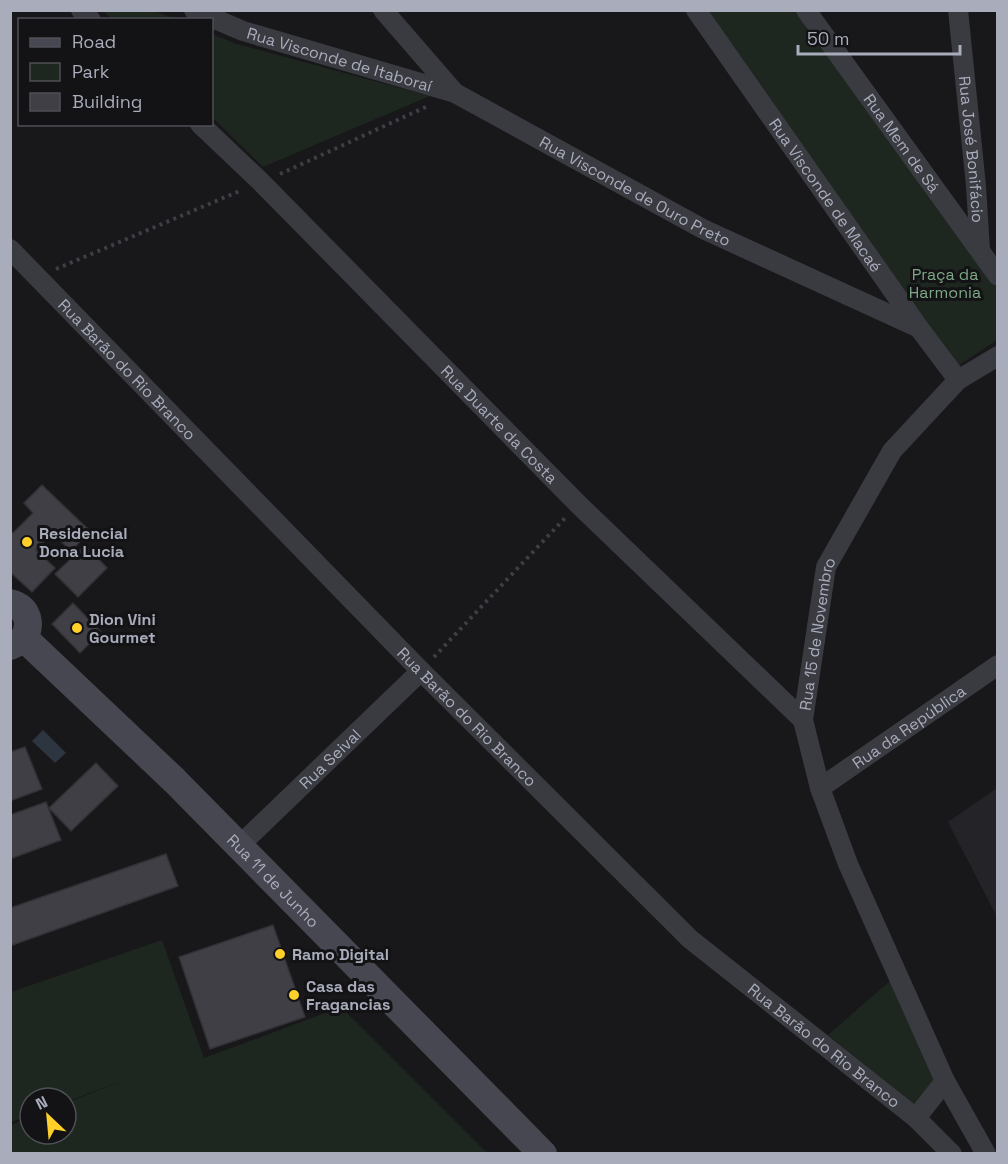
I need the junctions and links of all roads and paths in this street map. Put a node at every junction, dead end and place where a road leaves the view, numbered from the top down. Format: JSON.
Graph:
{"nodes":[{"id":1,"x":194,"y":10,"type":"edge"},
{"id":2,"x":383,"y":10,"type":"edge"},
{"id":3,"x":696,"y":10,"type":"edge"},
{"id":4,"x":806,"y":10,"type":"edge"},
{"id":5,"x":958,"y":10,"type":"edge"},
{"id":6,"x":212,"y":18,"type":"edge"},
{"id":7,"x":213,"y":19,"type":"edge"},
{"id":8,"x":455,"y":93,"type":"junction"},
{"id":9,"x":202,"y":126,"type":"edge"},
{"id":10,"x":10,"y":249,"type":"edge"},
{"id":11,"x":980,"y":250,"type":"junction"},
{"id":12,"x":998,"y":276,"type":"edge"},
{"id":13,"x":919,"y":328,"type":"junction"},
{"id":14,"x":998,"y":356,"type":"edge"},
{"id":15,"x":958,"y":380,"type":"junction"},
{"id":16,"x":578,"y":504,"type":"junction"},
{"id":17,"x":10,"y":603,"type":"edge"},
{"id":18,"x":17,"y":642,"type":"edge"},
{"id":19,"x":998,"y":665,"type":"edge"},
{"id":20,"x":422,"y":671,"type":"junction"},
{"id":21,"x":803,"y":720,"type":"junction"},
{"id":22,"x":820,"y":788,"type":"junction"},
{"id":23,"x":239,"y":846,"type":"junction"},
{"id":24,"x":945,"y":1081,"type":"junction"},
{"id":25,"x":916,"y":1118,"type":"junction"},
{"id":26,"x":543,"y":1154,"type":"edge"},
{"id":27,"x":952,"y":1154,"type":"edge"},
{"id":28,"x":986,"y":1154,"type":"edge"}],
"edges":[{"from":1,"to":6,"type":"street","name":"Rua Visconde de Itaboraí"},
{"from":2,"to":8,"type":"street","name":"Rua Visconde de Ouro Preto"},
{"from":3,"to":13,"type":"street","name":"Rua Visconde de Macaé"},
{"from":4,"to":11,"type":"street","name":"Rua Mem de Sá"},
{"from":5,"to":11,"type":"street","name":"Rua José Bonifácio"},
{"from":7,"to":8,"type":"street","name":"Rua Visconde de Itaboraí"},
{"from":8,"to":13,"type":"street","name":"Rua Visconde de Ouro Preto"},
{"from":9,"to":16,"type":"street","name":"Rua Duarte da Costa"},
{"from":10,"to":20,"type":"street","name":"Rua Barão do Rio Branco"},
{"from":11,"to":12,"type":"street","name":"Rua Mem de Sá"},
{"from":13,"to":15,"type":"street","name":"Rua Visconde de Macaé"},
{"from":14,"to":15,"type":"street","name":"Rua 15 de Novembro"},
{"from":15,"to":21,"type":"street","name":"Rua 15 de Novembro"},
{"from":16,"to":20,"type":"path"},
{"from":16,"to":21,"type":"street","name":"Rua Duarte da Costa"},
{"from":17,"to":18,"type":"street"},
{"from":18,"to":23,"type":"street","name":"Rua 11 de Junho"},
{"from":19,"to":22,"type":"street","name":"Rua da República"},
{"from":20,"to":23,"type":"street","name":"Rua Seival"},
{"from":20,"to":25,"type":"street","name":"Rua Barão do Rio Branco"},
{"from":21,"to":22,"type":"street","name":"Rua 15 de Novembro"},
{"from":22,"to":24,"type":"street","name":"Rua 15 de Novembro"},
{"from":23,"to":26,"type":"street","name":"Rua 11 de Junho"},
{"from":24,"to":25,"type":"street"},
{"from":24,"to":28,"type":"street","name":"Rua 15 de Novembro"},
{"from":25,"to":27,"type":"street","name":"Rua Barão do Rio Branco"}]}
